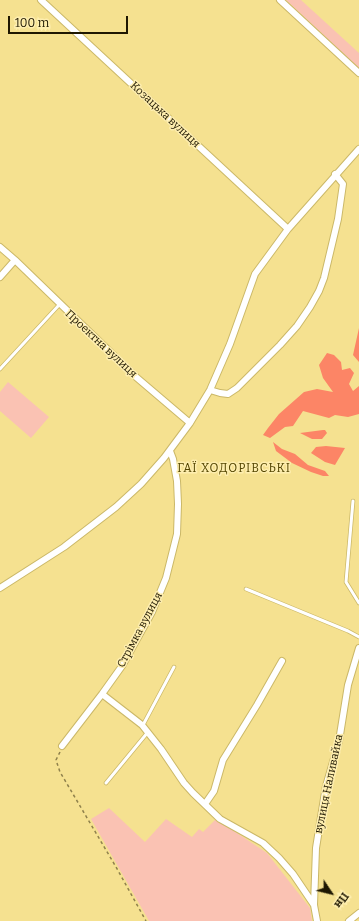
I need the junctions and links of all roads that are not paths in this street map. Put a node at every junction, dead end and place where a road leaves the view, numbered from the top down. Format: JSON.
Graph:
{"nodes":[{"id":1,"x":41,"y":0,"type":"edge"},
{"id":2,"x":280,"y":0,"type":"edge"},
{"id":3,"x":359,"y":73,"type":"edge"},
{"id":4,"x":359,"y":148,"type":"edge"},
{"id":5,"x":335,"y":174,"type":"junction"},
{"id":6,"x":288,"y":229,"type":"junction"},
{"id":7,"x":0,"y":246,"type":"edge"},
{"id":8,"x":15,"y":260,"type":"junction"},
{"id":9,"x":0,"y":277,"type":"edge"},
{"id":10,"x":59,"y":305,"type":"junction"},
{"id":11,"x":0,"y":369,"type":"edge"},
{"id":12,"x":210,"y":390,"type":"junction"},
{"id":13,"x":190,"y":423,"type":"junction"},
{"id":14,"x":170,"y":451,"type":"junction"},
{"id":15,"x":353,"y":501,"type":"dead end"},
{"id":16,"x":0,"y":588,"type":"edge"},
{"id":17,"x":246,"y":589,"type":"dead end"},
{"id":18,"x":359,"y":603,"type":"edge"},
{"id":19,"x":359,"y":637,"type":"edge"},
{"id":20,"x":359,"y":648,"type":"edge"},
{"id":21,"x":282,"y":661,"type":"dead end"},
{"id":22,"x":174,"y":667,"type":"dead end"},
{"id":23,"x":102,"y":694,"type":"junction"},
{"id":24,"x":142,"y":725,"type":"junction"},
{"id":25,"x":148,"y":732,"type":"junction"},
{"id":26,"x":62,"y":746,"type":"road end"},
{"id":27,"x":106,"y":783,"type":"dead end"},
{"id":28,"x":205,"y":804,"type":"junction"},
{"id":29,"x":314,"y":905,"type":"junction"},
{"id":30,"x":359,"y":913,"type":"edge"},
{"id":31,"x":317,"y":921,"type":"edge"},
{"id":32,"x":350,"y":921,"type":"edge"}],
"edges":[{"from":1,"to":6,"type":"street","name":"Козацька вулиця"},
{"from":2,"to":3,"type":"street"},
{"from":4,"to":5,"type":"street"},
{"from":5,"to":6,"type":"street"},
{"from":5,"to":12,"type":"street"},
{"from":6,"to":12,"type":"street"},
{"from":7,"to":8,"type":"street","name":"Проектна вулиця"},
{"from":8,"to":9,"type":"street"},
{"from":8,"to":10,"type":"street","name":"Проектна вулиця"},
{"from":10,"to":11,"type":"lane"},
{"from":10,"to":13,"type":"street","name":"Проектна вулиця"},
{"from":12,"to":13,"type":"street"},
{"from":13,"to":14,"type":"street"},
{"from":14,"to":16,"type":"street"},
{"from":14,"to":23,"type":"street","name":"Стрімка вулиця"},
{"from":15,"to":18,"type":"lane"},
{"from":17,"to":19,"type":"lane"},
{"from":20,"to":29,"type":"street","name":"вулиця Наливайка"},
{"from":21,"to":28,"type":"street"},
{"from":22,"to":24,"type":"lane"},
{"from":23,"to":24,"type":"street"},
{"from":23,"to":26,"type":"street","name":"Стрімка вулиця"},
{"from":24,"to":25,"type":"street"},
{"from":25,"to":27,"type":"lane"},
{"from":25,"to":28,"type":"street"},
{"from":28,"to":29,"type":"street"},
{"from":29,"to":31,"type":"street","name":"вулиця Наливайка"},
{"from":30,"to":32,"type":"street"}]}
